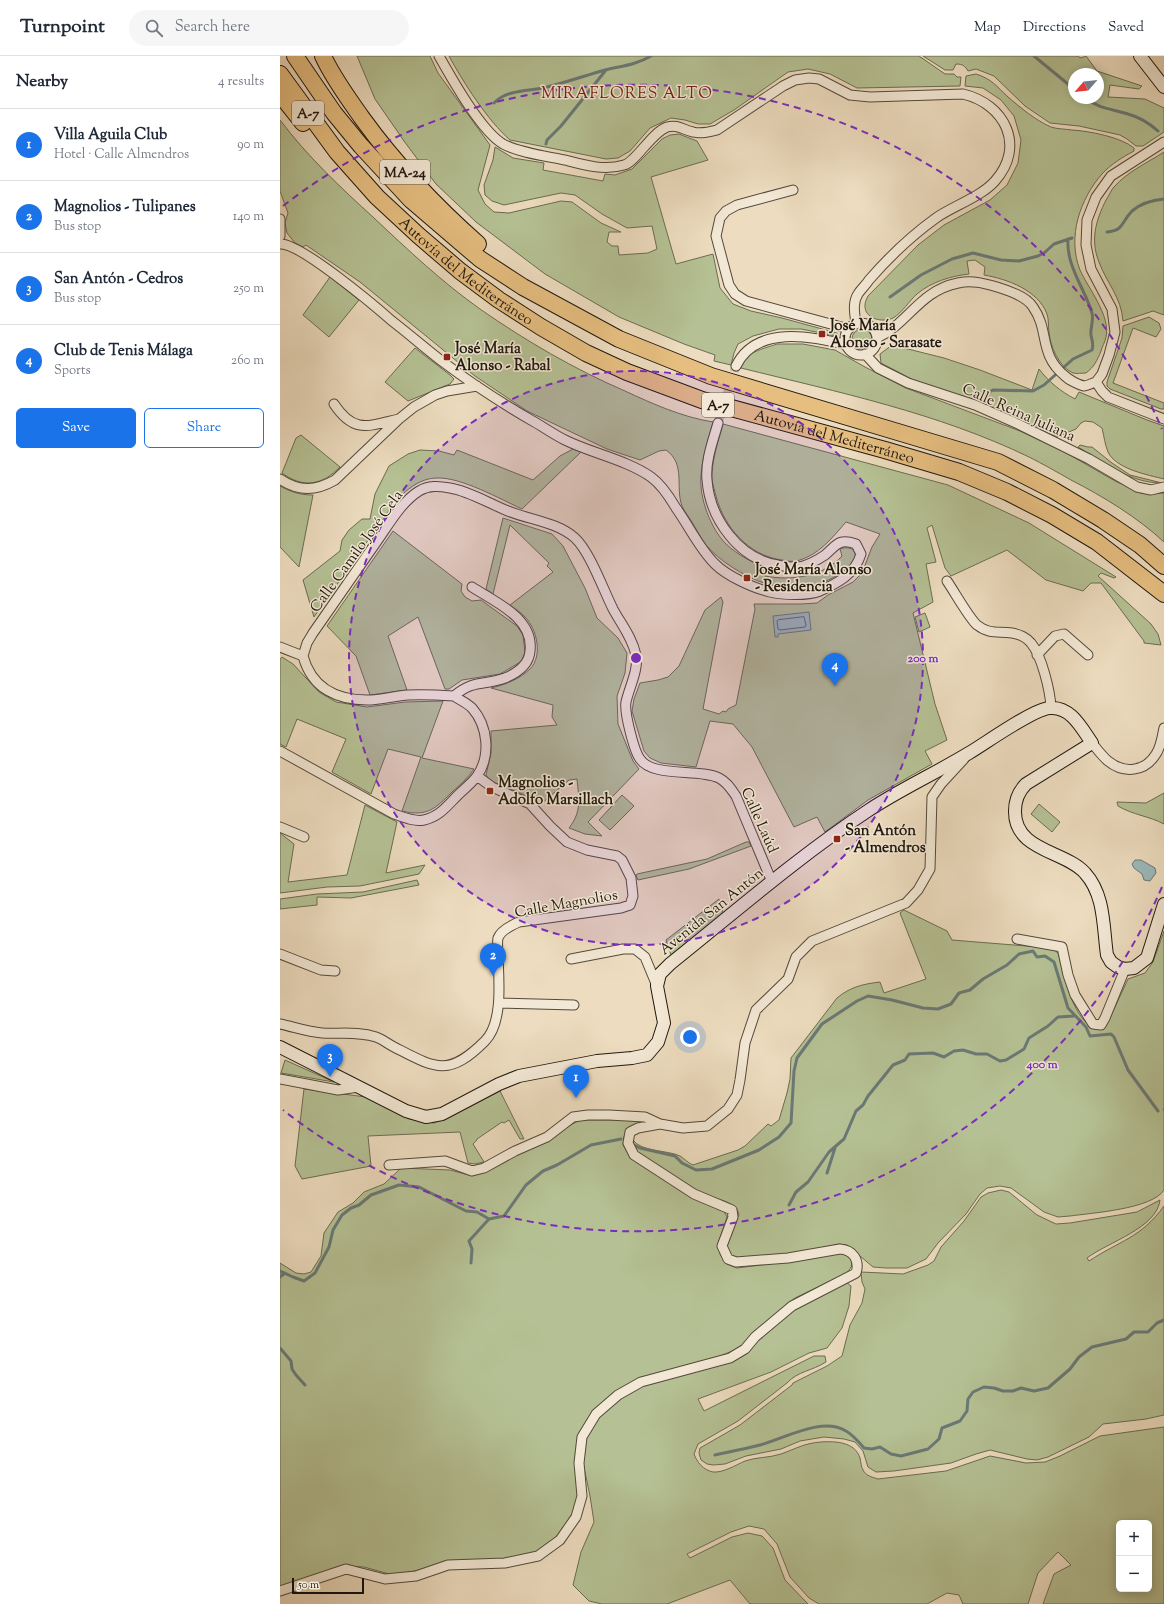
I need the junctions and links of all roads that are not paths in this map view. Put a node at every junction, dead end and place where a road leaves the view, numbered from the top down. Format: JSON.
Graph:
{"nodes":[{"id":1,"x":295,"y":56,"type":"edge"},
{"id":2,"x":323,"y":56,"type":"edge"},
{"id":3,"x":439,"y":56,"type":"edge"},
{"id":4,"x":1140,"y":56,"type":"edge"},
{"id":5,"x":1147,"y":56,"type":"edge"},
{"id":6,"x":280,"y":74,"type":"edge"},
{"id":7,"x":1164,"y":78,"type":"edge"},
{"id":8,"x":1164,"y":87,"type":"edge"},
{"id":9,"x":280,"y":94,"type":"edge"},
{"id":10,"x":1164,"y":142,"type":"edge"},
{"id":11,"x":337,"y":152,"type":"junction"},
{"id":12,"x":793,"y":190,"type":"dead end"},
{"id":13,"x":280,"y":219,"type":"edge"},
{"id":14,"x":280,"y":236,"type":"edge"},
{"id":15,"x":280,"y":244,"type":"edge"},
{"id":16,"x":504,"y":274,"type":"junction"},
{"id":17,"x":853,"y":326,"type":"junction"},
{"id":18,"x":877,"y":338,"type":"junction"},
{"id":19,"x":847,"y":345,"type":"junction"},
{"id":20,"x":865,"y":354,"type":"junction"},
{"id":21,"x":736,"y":366,"type":"tunnel mouth"},
{"id":22,"x":1096,"y":382,"type":"junction"},
{"id":23,"x":477,"y":386,"type":"junction"},
{"id":24,"x":334,"y":404,"type":"dead end"},
{"id":25,"x":399,"y":419,"type":"junction"},
{"id":26,"x":1164,"y":419,"type":"edge"},
{"id":27,"x":718,"y":423,"type":"tunnel mouth"},
{"id":28,"x":280,"y":479,"type":"edge"},
{"id":29,"x":1164,"y":487,"type":"edge"},
{"id":30,"x":1140,"y":545,"type":"junction"},
{"id":31,"x":1164,"y":560,"type":"edge"},
{"id":32,"x":1164,"y":566,"type":"edge"},
{"id":33,"x":1144,"y":577,"type":"junction"},
{"id":34,"x":947,"y":581,"type":"dead end"},
{"id":35,"x":472,"y":588,"type":"dead end"},
{"id":36,"x":1164,"y":594,"type":"edge"},
{"id":37,"x":1164,"y":605,"type":"edge"},
{"id":38,"x":280,"y":647,"type":"edge"},
{"id":39,"x":1038,"y":655,"type":"junction"},
{"id":40,"x":1088,"y":655,"type":"dead end"},
{"id":41,"x":303,"y":656,"type":"junction"},
{"id":42,"x":454,"y":696,"type":"junction"},
{"id":43,"x":1051,"y":707,"type":"junction"},
{"id":44,"x":1164,"y":728,"type":"edge"},
{"id":45,"x":1092,"y":743,"type":"junction"},
{"id":46,"x":280,"y":751,"type":"edge"},
{"id":47,"x":969,"y":753,"type":"junction"},
{"id":48,"x":644,"y":764,"type":"joint"},
{"id":49,"x":477,"y":776,"type":"junction"},
{"id":50,"x":280,"y":827,"type":"edge"},
{"id":51,"x":304,"y":837,"type":"dead end"},
{"id":52,"x":772,"y":882,"type":"junction"},
{"id":53,"x":1164,"y":904,"type":"edge"},
{"id":54,"x":1017,"y":939,"type":"dead end"},
{"id":55,"x":280,"y":954,"type":"edge"},
{"id":56,"x":571,"y":959,"type":"dead end"},
{"id":57,"x":1125,"y":969,"type":"junction"},
{"id":58,"x":335,"y":971,"type":"dead end"},
{"id":59,"x":657,"y":986,"type":"junction"},
{"id":60,"x":499,"y":1004,"type":"junction"},
{"id":61,"x":574,"y":1005,"type":"dead end"},
{"id":62,"x":280,"y":1024,"type":"edge"},
{"id":63,"x":280,"y":1047,"type":"edge"},
{"id":64,"x":280,"y":1078,"type":"edge"},
{"id":65,"x":360,"y":1086,"type":"junction"},
{"id":66,"x":660,"y":1124,"type":"junction"},
{"id":67,"x":389,"y":1165,"type":"dead end"},
{"id":68,"x":280,"y":1591,"type":"edge"}],
"edges":[{"from":1,"to":16,"type":"highway","name":"Autovía del Mediterráneo","number":"A-7"},
{"from":2,"to":16,"type":"highway","number":"MA-24"},
{"from":3,"to":17,"type":"street"},
{"from":4,"to":8,"type":"street"},
{"from":5,"to":7,"type":"street"},
{"from":6,"to":11,"type":"highway","name":"Autovía del Mediterráneo","number":"A-7"},
{"from":9,"to":11,"type":"highway"},
{"from":10,"to":22,"type":"street"},
{"from":11,"to":33,"type":"highway","name":"Autovía del Mediterráneo","number":"A-7"},
{"from":12,"to":17,"type":"street"},
{"from":13,"to":14,"type":"street"},
{"from":15,"to":23,"type":"street"},
{"from":16,"to":30,"type":"highway","name":"Autovía del Mediterráneo","number":"A-7"},
{"from":17,"to":18,"type":"street"},
{"from":17,"to":19,"type":"street"},
{"from":18,"to":20,"type":"street"},
{"from":18,"to":22,"type":"street"},
{"from":19,"to":20,"type":"street"},
{"from":19,"to":21,"type":"street"},
{"from":20,"to":29,"type":"street","name":"Calle Reina Juliana"},
{"from":22,"to":26,"type":"street"},
{"from":23,"to":25,"type":"street"},
{"from":23,"to":27,"type":"street"},
{"from":24,"to":25,"type":"street"},
{"from":25,"to":28,"type":"street"},
{"from":30,"to":31,"type":"highway"},
{"from":30,"to":32,"type":"highway","name":"Autovía del Mediterráneo","number":"A-7"},
{"from":33,"to":36,"type":"highway","name":"Autovía del Mediterráneo","number":"A-7"},
{"from":33,"to":37,"type":"highway"},
{"from":34,"to":39,"type":"street"},
{"from":35,"to":42,"type":"street"},
{"from":38,"to":41,"type":"street"},
{"from":39,"to":40,"type":"street"},
{"from":39,"to":43,"type":"street"},
{"from":41,"to":42,"type":"street"},
{"from":41,"to":48,"type":"street","name":"Calle Camilo José Cela"},
{"from":42,"to":49,"type":"street"},
{"from":43,"to":45,"type":"street"},
{"from":43,"to":47,"type":"street","name":"Avenida San Antón"},
{"from":44,"to":45,"type":"street"},
{"from":45,"to":57,"type":"street"},
{"from":46,"to":49,"type":"street"},
{"from":47,"to":52,"type":"street","name":"Avenida San Antón"},
{"from":47,"to":66,"type":"street"},
{"from":48,"to":52,"type":"street","name":"Calle Laúd"},
{"from":49,"to":60,"type":"street","name":"Calle Magnolios"},
{"from":50,"to":51,"type":"street"},
{"from":52,"to":59,"type":"street","name":"Avenida San Antón"},
{"from":53,"to":57,"type":"street"},
{"from":54,"to":57,"type":"street"},
{"from":55,"to":58,"type":"street"},
{"from":56,"to":59,"type":"street"},
{"from":59,"to":65,"type":"street"},
{"from":60,"to":61,"type":"street"},
{"from":60,"to":62,"type":"street","name":"Calle Magnolios"},
{"from":63,"to":65,"type":"street"},
{"from":64,"to":65,"type":"street"},
{"from":66,"to":67,"type":"street"},
{"from":66,"to":68,"type":"street"}]}
